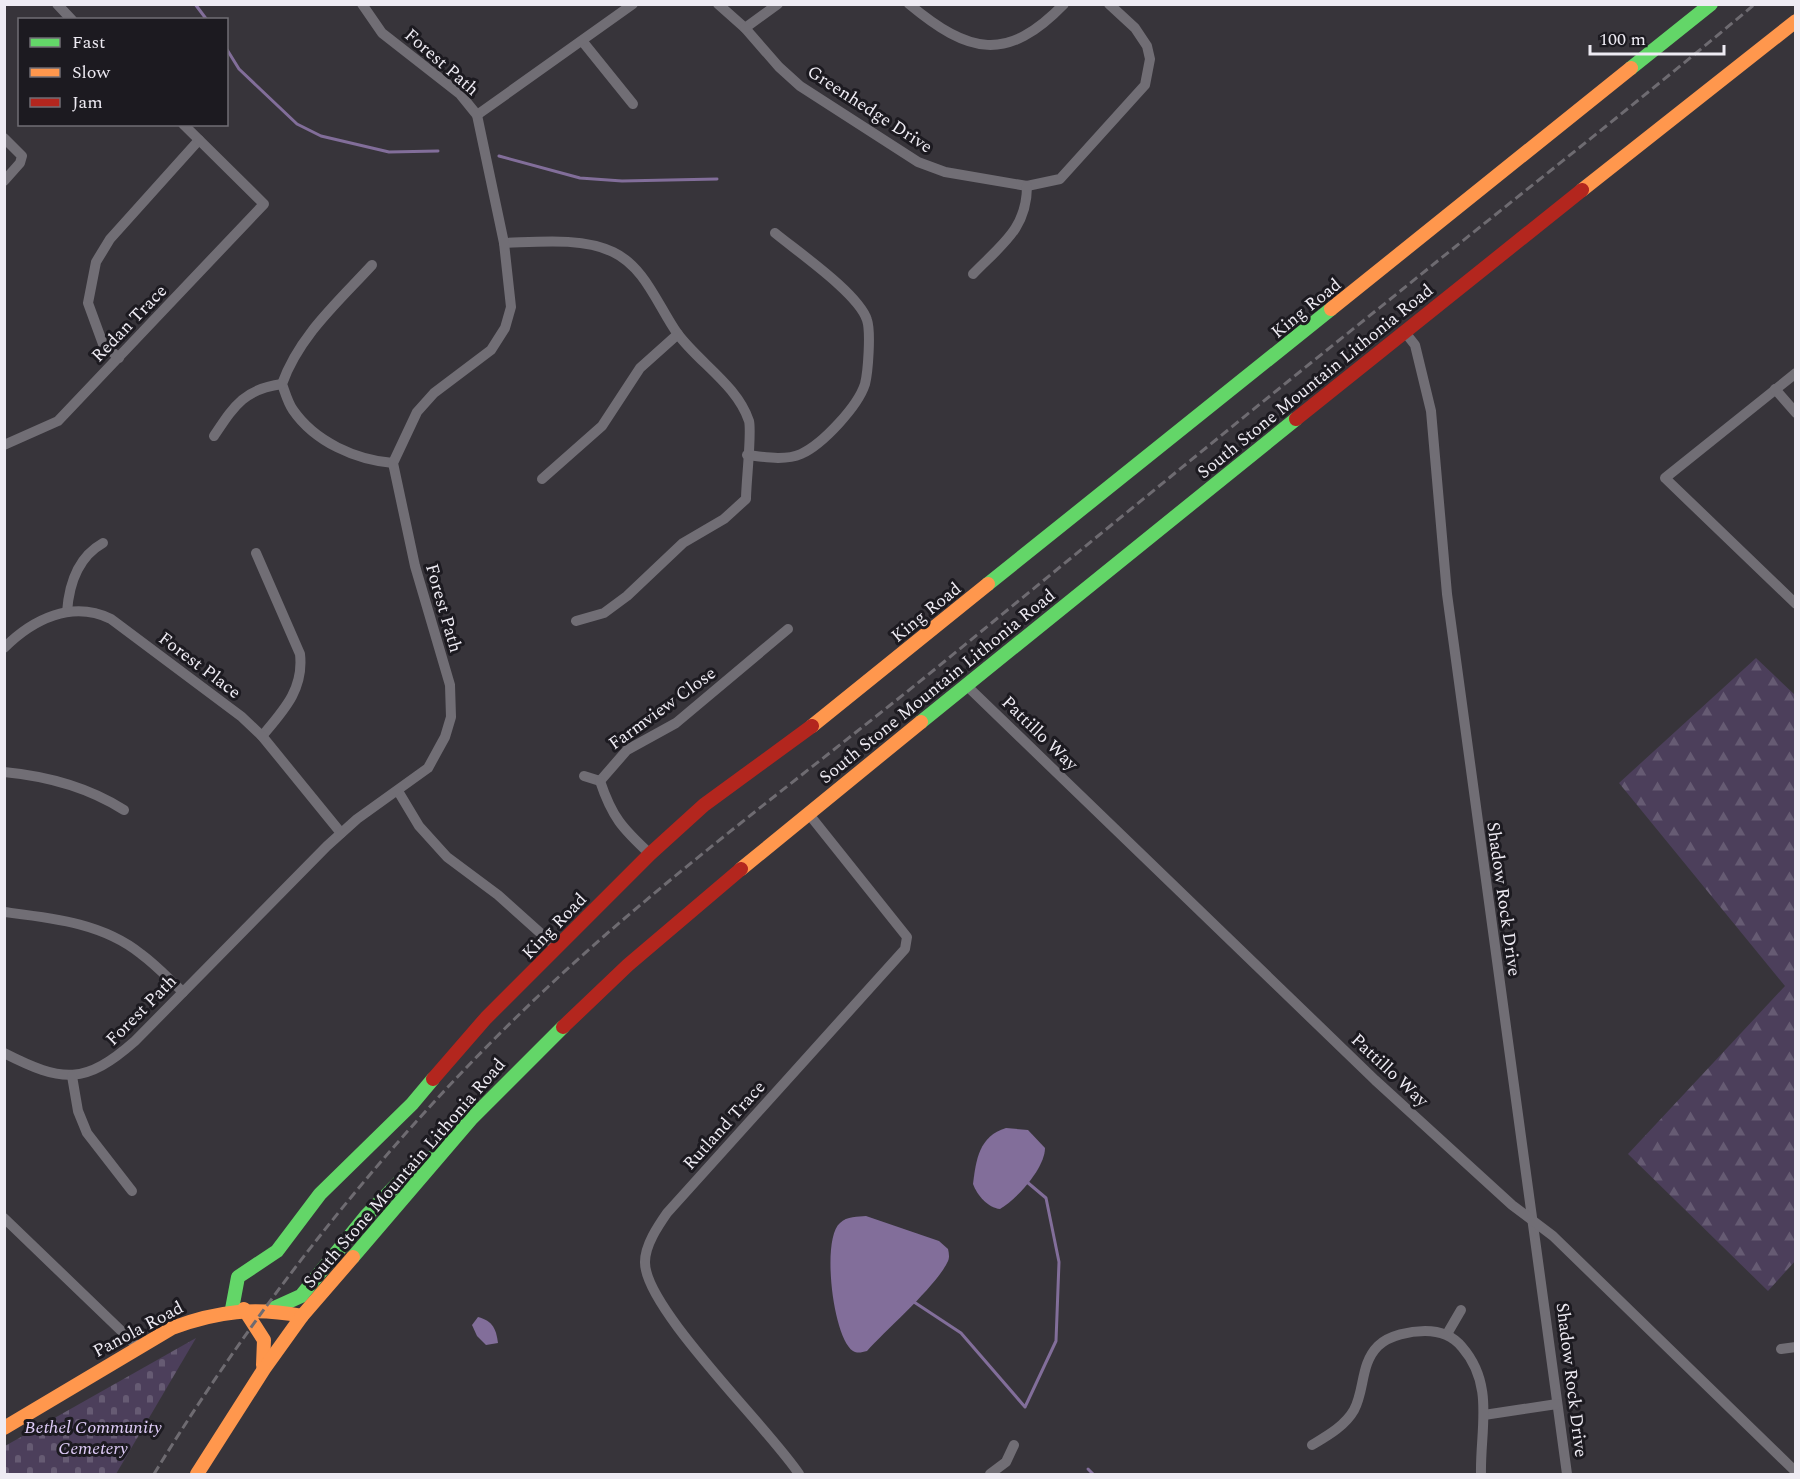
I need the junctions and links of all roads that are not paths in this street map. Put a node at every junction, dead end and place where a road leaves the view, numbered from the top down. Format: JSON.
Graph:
{"nodes":[{"id":1,"x":57,"y":4,"type":"edge"},
{"id":2,"x":362,"y":4,"type":"edge"},
{"id":3,"x":633,"y":4,"type":"edge"},
{"id":4,"x":718,"y":4,"type":"edge"},
{"id":5,"x":778,"y":4,"type":"edge"},
{"id":6,"x":909,"y":4,"type":"edge"},
{"id":7,"x":1064,"y":4,"type":"edge"},
{"id":8,"x":1109,"y":4,"type":"edge"},
{"id":9,"x":1711,"y":4,"type":"edge"},
{"id":10,"x":70,"y":18,"type":"edge"},
{"id":11,"x":1796,"y":21,"type":"edge"},
{"id":12,"x":745,"y":27,"type":"junction"},
{"id":13,"x":583,"y":42,"type":"junction"},
{"id":14,"x":633,"y":104,"type":"dead end"},
{"id":15,"x":477,"y":115,"type":"junction"},
{"id":16,"x":185,"y":126,"type":"edge"},
{"id":17,"x":4,"y":138,"type":"edge"},
{"id":18,"x":199,"y":140,"type":"junction"},
{"id":19,"x":4,"y":181,"type":"edge"},
{"id":20,"x":1027,"y":186,"type":"junction"},
{"id":21,"x":775,"y":233,"type":"dead end"},
{"id":22,"x":504,"y":243,"type":"junction"},
{"id":23,"x":372,"y":265,"type":"dead end"},
{"id":24,"x":973,"y":274,"type":"dead end"},
{"id":25,"x":1404,"y":331,"type":"junction"},
{"id":26,"x":678,"y":334,"type":"junction"},
{"id":27,"x":119,"y":358,"type":"junction"},
{"id":28,"x":1796,"y":373,"type":"edge"},
{"id":29,"x":282,"y":384,"type":"junction"},
{"id":30,"x":1775,"y":389,"type":"junction"},
{"id":31,"x":1796,"y":413,"type":"edge"},
{"id":32,"x":214,"y":436,"type":"dead end"},
{"id":33,"x":4,"y":445,"type":"edge"},
{"id":34,"x":747,"y":455,"type":"junction"},
{"id":35,"x":393,"y":463,"type":"junction"},
{"id":36,"x":542,"y":479,"type":"dead end"},
{"id":37,"x":103,"y":543,"type":"dead end"},
{"id":38,"x":256,"y":553,"type":"dead end"},
{"id":39,"x":1796,"y":604,"type":"edge"},
{"id":40,"x":67,"y":612,"type":"junction"},
{"id":41,"x":576,"y":621,"type":"dead end"},
{"id":42,"x":788,"y":629,"type":"dead end"},
{"id":43,"x":4,"y":648,"type":"edge"},
{"id":44,"x":967,"y":686,"type":"junction"},
{"id":45,"x":261,"y":736,"type":"junction"},
{"id":46,"x":4,"y":772,"type":"edge"},
{"id":47,"x":584,"y":776,"type":"dead end"},
{"id":48,"x":600,"y":781,"type":"junction"},
{"id":49,"x":398,"y":791,"type":"junction"},
{"id":50,"x":124,"y":810,"type":"dead end"},
{"id":51,"x":808,"y":813,"type":"junction"},
{"id":52,"x":341,"y":833,"type":"junction"},
{"id":53,"x":650,"y":854,"type":"junction"},
{"id":54,"x":4,"y":912,"type":"edge"},
{"id":55,"x":556,"y":947,"type":"junction"},
{"id":56,"x":183,"y":992,"type":"junction"},
{"id":57,"x":4,"y":1053,"type":"edge"},
{"id":58,"x":72,"y":1076,"type":"junction"},
{"id":59,"x":441,"y":1152,"type":"junction"},
{"id":60,"x":132,"y":1191,"type":"dead end"},
{"id":61,"x":4,"y":1218,"type":"edge"},
{"id":62,"x":1531,"y":1221,"type":"junction"},
{"id":63,"x":238,"y":1309,"type":"junction"},
{"id":64,"x":1461,"y":1310,"type":"dead end"},
{"id":65,"x":270,"y":1311,"type":"junction"},
{"id":66,"x":302,"y":1316,"type":"junction"},
{"id":67,"x":1447,"y":1334,"type":"junction"},
{"id":68,"x":138,"y":1347,"type":"junction"},
{"id":69,"x":1796,"y":1347,"type":"edge"},
{"id":70,"x":1781,"y":1349,"type":"dead end"},
{"id":71,"x":260,"y":1374,"type":"junction"},
{"id":72,"x":1557,"y":1404,"type":"junction"},
{"id":73,"x":1484,"y":1415,"type":"junction"},
{"id":74,"x":4,"y":1428,"type":"edge"},
{"id":75,"x":1014,"y":1445,"type":"dead end"},
{"id":76,"x":1312,"y":1445,"type":"dead end"},
{"id":77,"x":1796,"y":1472,"type":"edge"},
{"id":78,"x":196,"y":1474,"type":"edge"},
{"id":79,"x":799,"y":1474,"type":"edge"},
{"id":80,"x":990,"y":1474,"type":"edge"},
{"id":81,"x":1481,"y":1474,"type":"edge"},
{"id":82,"x":1567,"y":1474,"type":"edge"}],
"edges":[{"from":1,"to":10,"type":"street"},
{"from":2,"to":15,"type":"street","name":"Forest Path"},
{"from":3,"to":13,"type":"street"},
{"from":4,"to":12,"type":"street","name":"Greenhedge Drive"},
{"from":5,"to":12,"type":"street"},
{"from":6,"to":7,"type":"street"},
{"from":8,"to":20,"type":"street","name":"Greenhedge Drive"},
{"from":9,"to":53,"type":"main road","name":"King Road"},
{"from":11,"to":25,"type":"main road","name":"South Stone Mountain Lithonia Road"},
{"from":12,"to":20,"type":"street","name":"Greenhedge Drive"},
{"from":13,"to":14,"type":"street"},
{"from":13,"to":15,"type":"street"},
{"from":15,"to":22,"type":"street","name":"Forest Path"},
{"from":16,"to":18,"type":"street"},
{"from":17,"to":19,"type":"street"},
{"from":18,"to":27,"type":"street"},
{"from":18,"to":27,"type":"street","name":"Redan Trace"},
{"from":20,"to":24,"type":"street"},
{"from":21,"to":34,"type":"street"},
{"from":22,"to":26,"type":"street"},
{"from":22,"to":35,"type":"street","name":"Forest Path"},
{"from":23,"to":29,"type":"street"},
{"from":25,"to":44,"type":"main road","name":"South Stone Mountain Lithonia Road"},
{"from":25,"to":62,"type":"street","name":"Shadow Rock Drive"},
{"from":26,"to":34,"type":"street"},
{"from":26,"to":36,"type":"street"},
{"from":27,"to":33,"type":"street","name":"Redan Trace"},
{"from":28,"to":30,"type":"street"},
{"from":29,"to":32,"type":"street"},
{"from":29,"to":35,"type":"street"},
{"from":30,"to":31,"type":"street"},
{"from":30,"to":39,"type":"street"},
{"from":34,"to":41,"type":"street"},
{"from":35,"to":49,"type":"street","name":"Forest Path"},
{"from":37,"to":40,"type":"street"},
{"from":38,"to":45,"type":"street"},
{"from":40,"to":43,"type":"street","name":"Forest Place"},
{"from":40,"to":45,"type":"street","name":"Forest Place"},
{"from":42,"to":48,"type":"street","name":"Farmview Close"},
{"from":44,"to":51,"type":"main road","name":"South Stone Mountain Lithonia Road"},
{"from":44,"to":62,"type":"street","name":"Pattillo Way"},
{"from":45,"to":52,"type":"street","name":"Forest Place"},
{"from":46,"to":50,"type":"street"},
{"from":47,"to":48,"type":"street"},
{"from":48,"to":53,"type":"street"},
{"from":49,"to":52,"type":"street","name":"Forest Path"},
{"from":49,"to":55,"type":"street"},
{"from":51,"to":59,"type":"main road","name":"South Stone Mountain Lithonia Road"},
{"from":51,"to":79,"type":"street","name":"Rutland Trace"},
{"from":52,"to":56,"type":"street","name":"Forest Path"},
{"from":53,"to":55,"type":"main road","name":"King Road"},
{"from":54,"to":56,"type":"street"},
{"from":55,"to":63,"type":"main road","name":"King Road"},
{"from":56,"to":58,"type":"street","name":"Forest Path"},
{"from":57,"to":58,"type":"street","name":"Forest Path"},
{"from":58,"to":60,"type":"street"},
{"from":59,"to":65,"type":"main road"},
{"from":59,"to":66,"type":"main road","name":"South Stone Mountain Lithonia Road"},
{"from":61,"to":68,"type":"street"},
{"from":62,"to":72,"type":"street","name":"Shadow Rock Drive"},
{"from":62,"to":77,"type":"street","name":"Pattillo Way"},
{"from":63,"to":65,"type":"main road","name":"Panola Road"},
{"from":63,"to":68,"type":"main road","name":"Panola Road"},
{"from":63,"to":71,"type":"main road"},
{"from":64,"to":67,"type":"street"},
{"from":65,"to":66,"type":"main road","name":"Panola Road"},
{"from":66,"to":71,"type":"main road","name":"South Stone Mountain Lithonia Road"},
{"from":67,"to":73,"type":"street"},
{"from":67,"to":76,"type":"street"},
{"from":68,"to":74,"type":"main road","name":"Panola Road"},
{"from":69,"to":70,"type":"street"},
{"from":71,"to":78,"type":"main road","name":"South Stone Mountain Lithonia Road"},
{"from":72,"to":73,"type":"street"},
{"from":72,"to":82,"type":"street","name":"Shadow Rock Drive"},
{"from":73,"to":81,"type":"street"},
{"from":75,"to":80,"type":"street"}]}
